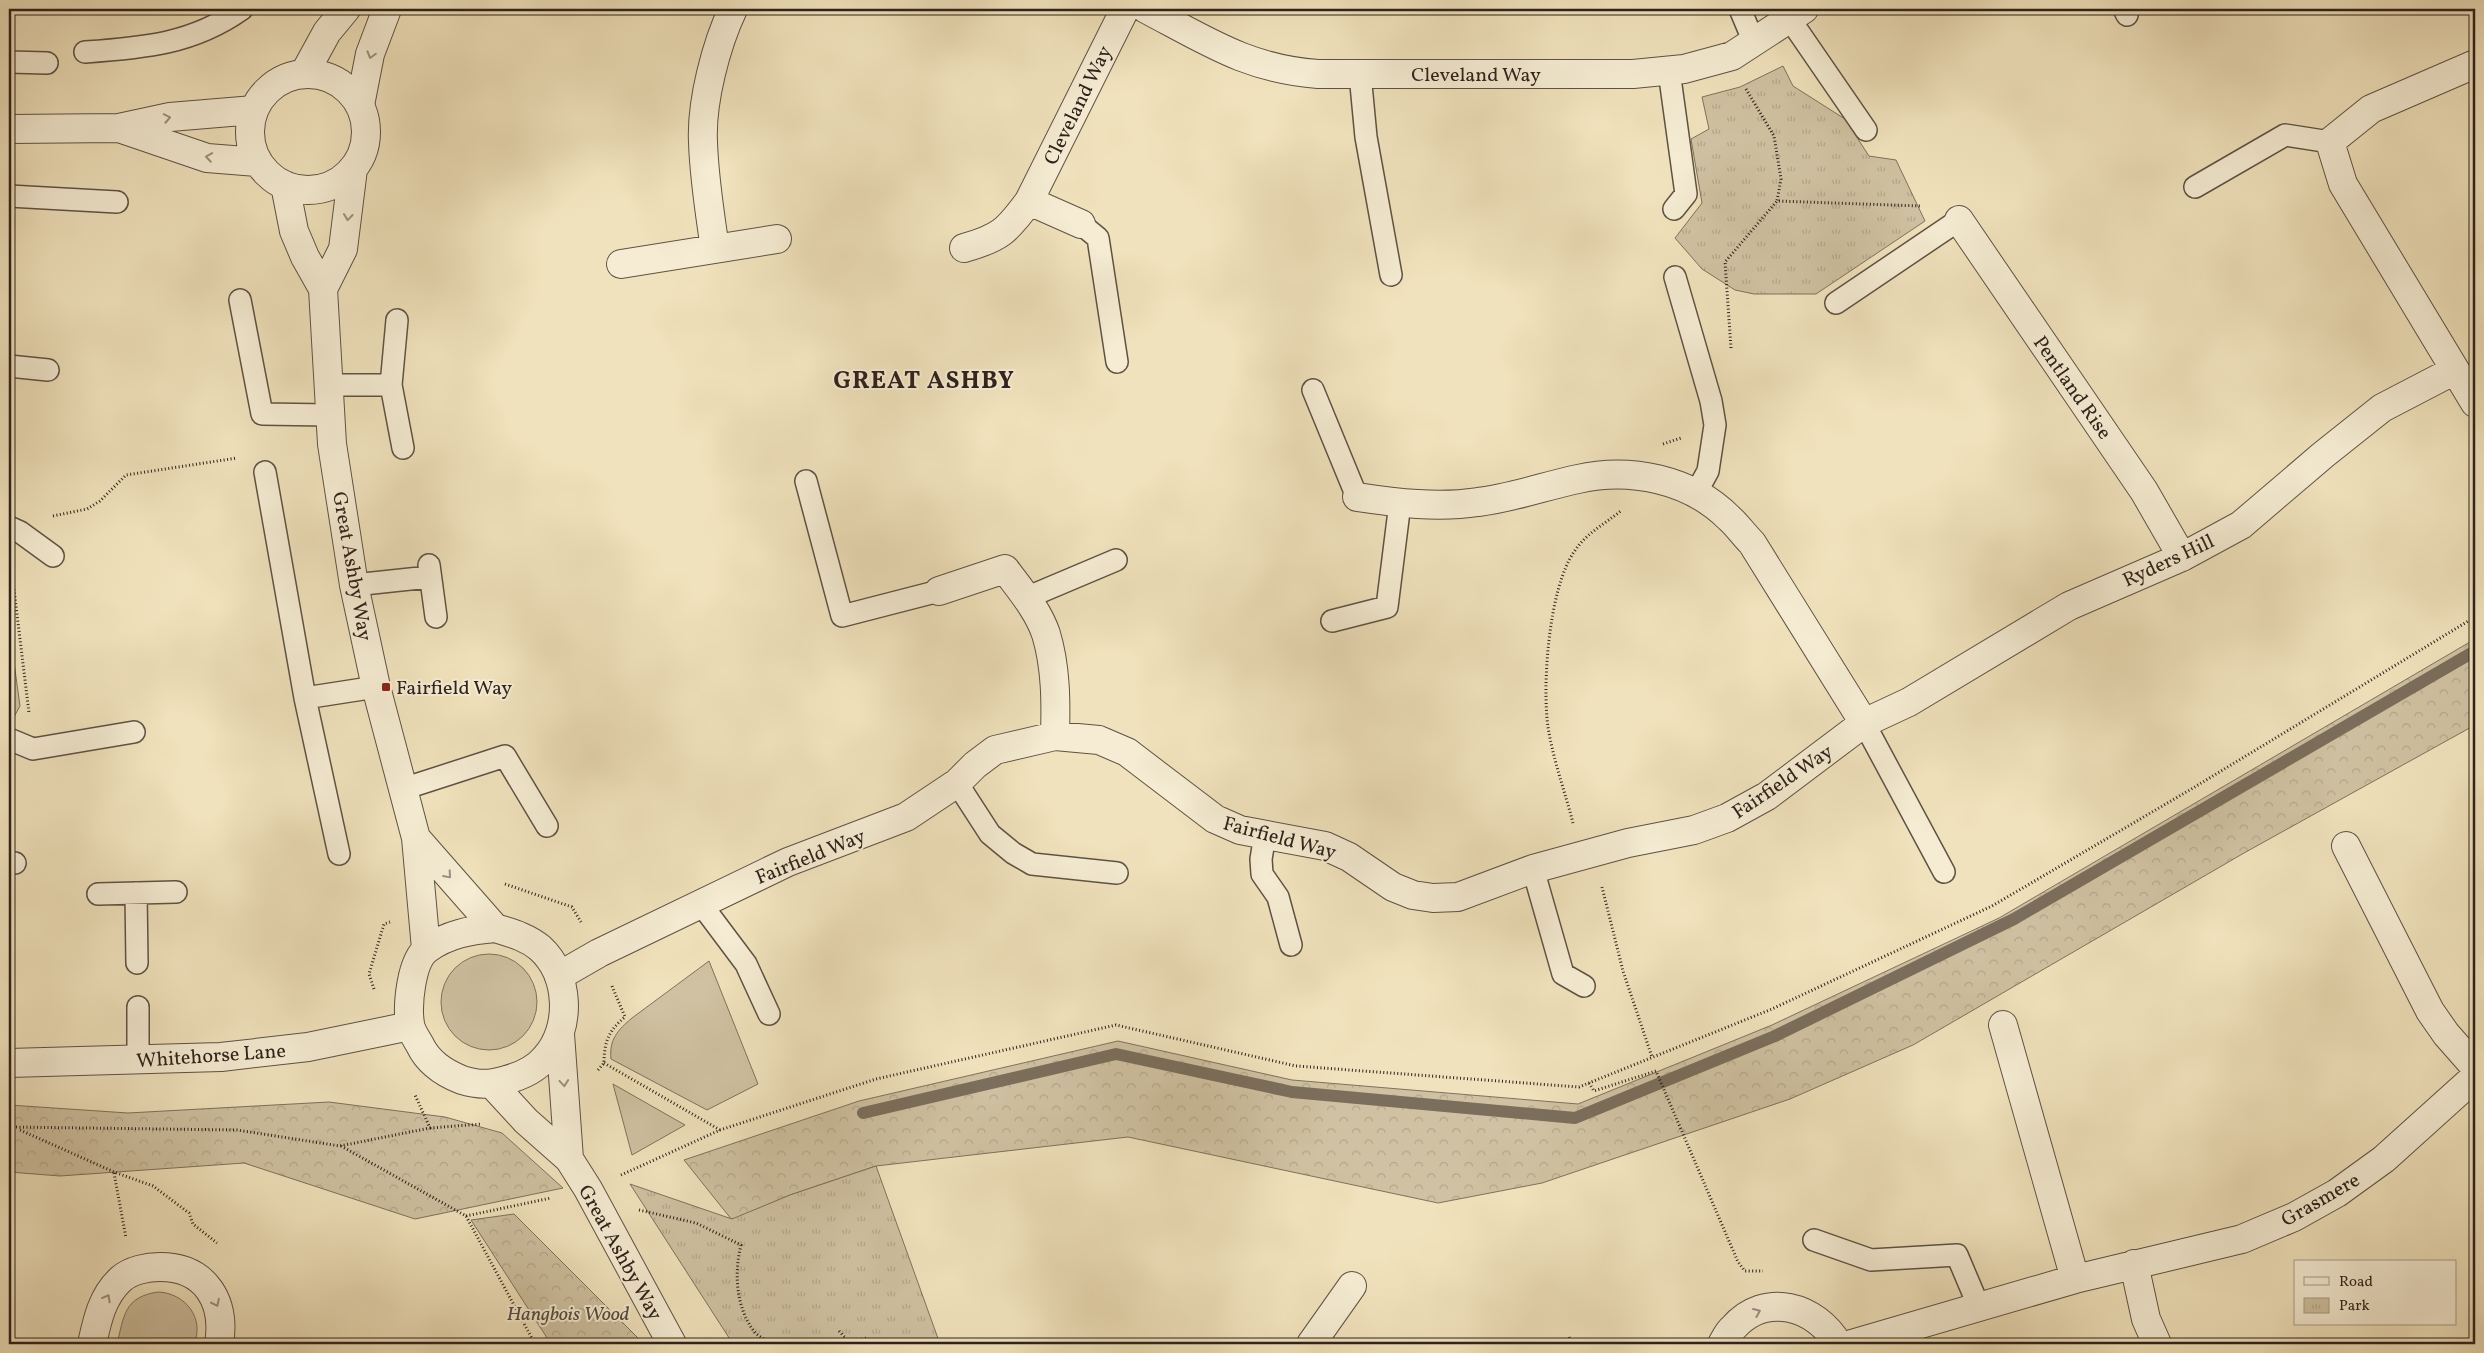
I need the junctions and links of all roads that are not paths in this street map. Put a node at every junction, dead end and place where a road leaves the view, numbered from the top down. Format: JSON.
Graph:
{"nodes":[{"id":1,"x":242,"y":9,"type":"edge"},
{"id":2,"x":346,"y":9,"type":"edge"},
{"id":3,"x":387,"y":9,"type":"edge"},
{"id":4,"x":733,"y":9,"type":"edge"},
{"id":5,"x":1125,"y":9,"type":"edge"},
{"id":6,"x":1146,"y":9,"type":"edge"},
{"id":7,"x":1740,"y":9,"type":"edge"},
{"id":8,"x":1797,"y":13,"type":"edge"},
{"id":9,"x":1754,"y":40,"type":"junction"},
{"id":10,"x":84,"y":52,"type":"dead end"},
{"id":11,"x":9,"y":62,"type":"edge"},
{"id":12,"x":47,"y":62,"type":"dead end"},
{"id":13,"x":2475,"y":64,"type":"edge"},
{"id":14,"x":1669,"y":71,"type":"junction"},
{"id":15,"x":304,"y":74,"type":"junction"},
{"id":16,"x":1360,"y":74,"type":"junction"},
{"id":17,"x":360,"y":105,"type":"junction"},
{"id":18,"x":254,"y":110,"type":"junction"},
{"id":19,"x":119,"y":128,"type":"junction"},
{"id":20,"x":9,"y":129,"type":"edge"},
{"id":21,"x":1866,"y":130,"type":"dead end"},
{"id":22,"x":2330,"y":142,"type":"junction"},
{"id":23,"x":258,"y":162,"type":"junction"},
{"id":24,"x":353,"y":169,"type":"junction"},
{"id":25,"x":285,"y":186,"type":"junction"},
{"id":26,"x":2195,"y":187,"type":"dead end"},
{"id":27,"x":9,"y":196,"type":"edge"},
{"id":28,"x":1029,"y":201,"type":"junction"},
{"id":29,"x":117,"y":202,"type":"dead end"},
{"id":30,"x":1674,"y":209,"type":"dead end"},
{"id":31,"x":1959,"y":220,"type":"joint"},
{"id":32,"x":1081,"y":224,"type":"joint"},
{"id":33,"x":777,"y":239,"type":"dead end"},
{"id":34,"x":964,"y":248,"type":"dead end"},
{"id":35,"x":715,"y":249,"type":"junction"},
{"id":36,"x":621,"y":264,"type":"dead end"},
{"id":37,"x":1391,"y":276,"type":"dead end"},
{"id":38,"x":1675,"y":277,"type":"dead end"},
{"id":39,"x":323,"y":289,"type":"junction"},
{"id":40,"x":240,"y":300,"type":"dead end"},
{"id":41,"x":1836,"y":303,"type":"dead end"},
{"id":42,"x":397,"y":320,"type":"dead end"},
{"id":43,"x":1117,"y":362,"type":"dead end"},
{"id":44,"x":9,"y":366,"type":"edge"},
{"id":45,"x":48,"y":370,"type":"dead end"},
{"id":46,"x":2454,"y":370,"type":"junction"},
{"id":47,"x":329,"y":385,"type":"junction"},
{"id":48,"x":391,"y":385,"type":"junction"},
{"id":49,"x":1313,"y":390,"type":"dead end"},
{"id":50,"x":2475,"y":403,"type":"edge"},
{"id":51,"x":329,"y":415,"type":"junction"},
{"id":52,"x":403,"y":448,"type":"dead end"},
{"id":53,"x":266,"y":472,"type":"dead end"},
{"id":54,"x":806,"y":481,"type":"dead end"},
{"id":55,"x":1696,"y":493,"type":"junction"},
{"id":56,"x":1357,"y":497,"type":"joint"},
{"id":57,"x":1400,"y":503,"type":"junction"},
{"id":58,"x":14,"y":529,"type":"edge"},
{"id":59,"x":53,"y":556,"type":"dead end"},
{"id":60,"x":2182,"y":557,"type":"junction"},
{"id":61,"x":1116,"y":560,"type":"dead end"},
{"id":62,"x":354,"y":585,"type":"junction"},
{"id":63,"x":939,"y":591,"type":"joint"},
{"id":64,"x":1026,"y":598,"type":"junction"},
{"id":65,"x":436,"y":616,"type":"dead end"},
{"id":66,"x":1332,"y":621,"type":"dead end"},
{"id":67,"x":376,"y":686,"type":"junction"},
{"id":68,"x":305,"y":698,"type":"junction"},
{"id":69,"x":1864,"y":723,"type":"junction"},
{"id":70,"x":134,"y":732,"type":"dead end"},
{"id":71,"x":1056,"y":736,"type":"junction"},
{"id":72,"x":9,"y":739,"type":"edge"},
{"id":73,"x":957,"y":783,"type":"junction"},
{"id":74,"x":403,"y":789,"type":"junction"},
{"id":75,"x":547,"y":826,"type":"dead end"},
{"id":76,"x":1265,"y":835,"type":"junction"},
{"id":77,"x":416,"y":838,"type":"junction"},
{"id":78,"x":2346,"y":846,"type":"dead end"},
{"id":79,"x":339,"y":854,"type":"dead end"},
{"id":80,"x":1534,"y":869,"type":"junction"},
{"id":81,"x":1944,"y":872,"type":"dead end"},
{"id":82,"x":1117,"y":873,"type":"dead end"},
{"id":83,"x":176,"y":892,"type":"dead end"},
{"id":84,"x":136,"y":893,"type":"junction"},
{"id":85,"x":98,"y":894,"type":"dead end"},
{"id":86,"x":701,"y":904,"type":"junction"},
{"id":87,"x":495,"y":928,"type":"junction"},
{"id":88,"x":1291,"y":945,"type":"dead end"},
{"id":89,"x":426,"y":949,"type":"junction"},
{"id":90,"x":137,"y":963,"type":"dead end"},
{"id":91,"x":559,"y":976,"type":"junction"},
{"id":92,"x":1584,"y":986,"type":"dead end"},
{"id":93,"x":138,"y":1008,"type":"dead end"},
{"id":94,"x":769,"y":1014,"type":"dead end"},
{"id":95,"x":2003,"y":1025,"type":"dead end"},
{"id":96,"x":399,"y":1028,"type":"junction"},
{"id":97,"x":560,"y":1034,"type":"junction"},
{"id":98,"x":138,"y":1061,"type":"junction"},
{"id":99,"x":9,"y":1063,"type":"edge"},
{"id":100,"x":2475,"y":1067,"type":"edge"},
{"id":101,"x":2475,"y":1077,"type":"edge"},
{"id":102,"x":492,"y":1084,"type":"junction"},
{"id":103,"x":569,"y":1159,"type":"junction"},
{"id":104,"x":1814,"y":1240,"type":"dead end"},
{"id":105,"x":2134,"y":1264,"type":"junction"},
{"id":106,"x":2075,"y":1279,"type":"junction"},
{"id":107,"x":1352,"y":1286,"type":"dead end"},
{"id":108,"x":1978,"y":1307,"type":"junction"},
{"id":109,"x":92,"y":1344,"type":"edge"},
{"id":110,"x":219,"y":1344,"type":"edge"},
{"id":111,"x":672,"y":1344,"type":"edge"},
{"id":112,"x":1311,"y":1344,"type":"edge"},
{"id":113,"x":1722,"y":1344,"type":"edge"},
{"id":114,"x":1838,"y":1344,"type":"edge"},
{"id":115,"x":1852,"y":1344,"type":"edge"},
{"id":116,"x":2157,"y":1344,"type":"edge"}],
"edges":[{"from":1,"to":10,"type":"lane"},
{"from":2,"to":15,"type":"street"},
{"from":3,"to":17,"type":"street","one_way":true},
{"from":4,"to":35,"type":"street"},
{"from":5,"to":28,"type":"street","name":"Cleveland Way"},
{"from":6,"to":16,"type":"street","name":"Cleveland Way"},
{"from":7,"to":9,"type":"lane"},
{"from":8,"to":9,"type":"street","name":"Cleveland Way"},
{"from":8,"to":21,"type":"lane"},
{"from":9,"to":14,"type":"street","name":"Cleveland Way"},
{"from":11,"to":12,"type":"lane"},
{"from":13,"to":22,"type":"street"},
{"from":14,"to":16,"type":"street","name":"Cleveland Way"},
{"from":14,"to":30,"type":"lane"},
{"from":15,"to":17,"type":"street"},
{"from":15,"to":18,"type":"street"},
{"from":16,"to":37,"type":"lane"},
{"from":17,"to":24,"type":"street"},
{"from":19,"to":18,"type":"street","one_way":true},
{"from":18,"to":23,"type":"street"},
{"from":19,"to":20,"type":"street"},
{"from":23,"to":19,"type":"street","one_way":true},
{"from":22,"to":26,"type":"lane"},
{"from":22,"to":46,"type":"street"},
{"from":23,"to":25,"type":"street"},
{"from":24,"to":25,"type":"street"},
{"from":24,"to":39,"type":"street","one_way":true},
{"from":25,"to":39,"type":"street","name":"Great Ashby Way"},
{"from":27,"to":29,"type":"lane"},
{"from":28,"to":32,"type":"street"},
{"from":28,"to":34,"type":"street","name":"Cleveland Way"},
{"from":31,"to":41,"type":"lane"},
{"from":31,"to":60,"type":"street","name":"Pentland Rise"},
{"from":32,"to":43,"type":"lane"},
{"from":33,"to":35,"type":"street"},
{"from":35,"to":36,"type":"street"},
{"from":38,"to":55,"type":"lane"},
{"from":39,"to":47,"type":"street","name":"Great Ashby Way"},
{"from":40,"to":51,"type":"lane"},
{"from":42,"to":48,"type":"lane"},
{"from":44,"to":45,"type":"lane"},
{"from":46,"to":50,"type":"street"},
{"from":46,"to":60,"type":"street","name":"Ryders Hill"},
{"from":47,"to":48,"type":"lane"},
{"from":47,"to":51,"type":"street","name":"Great Ashby Way"},
{"from":48,"to":52,"type":"lane"},
{"from":49,"to":56,"type":"lane"},
{"from":51,"to":62,"type":"street","name":"Great Ashby Way"},
{"from":53,"to":68,"type":"lane"},
{"from":54,"to":63,"type":"lane"},
{"from":55,"to":57,"type":"street"},
{"from":55,"to":69,"type":"street"},
{"from":56,"to":57,"type":"street"},
{"from":57,"to":66,"type":"lane"},
{"from":58,"to":59,"type":"lane"},
{"from":60,"to":69,"type":"street","name":"Ryders Hill"},
{"from":61,"to":64,"type":"lane"},
{"from":62,"to":65,"type":"lane"},
{"from":62,"to":67,"type":"street","name":"Great Ashby Way"},
{"from":63,"to":64,"type":"street"},
{"from":64,"to":71,"type":"street"},
{"from":67,"to":68,"type":"lane"},
{"from":67,"to":74,"type":"street","name":"Great Ashby Way"},
{"from":68,"to":79,"type":"lane"},
{"from":69,"to":80,"type":"street","name":"Fairfield Way"},
{"from":69,"to":81,"type":"lane"},
{"from":70,"to":72,"type":"lane"},
{"from":71,"to":73,"type":"street","name":"Fairfield Way"},
{"from":71,"to":76,"type":"street","name":"Fairfield Way"},
{"from":73,"to":82,"type":"lane"},
{"from":73,"to":86,"type":"street","name":"Fairfield Way"},
{"from":74,"to":75,"type":"lane"},
{"from":74,"to":77,"type":"street","name":"Great Ashby Way"},
{"from":76,"to":80,"type":"street","name":"Fairfield Way"},
{"from":76,"to":88,"type":"lane"},
{"from":77,"to":87,"type":"street","name":"Great Ashby Way","one_way":true},
{"from":77,"to":89,"type":"street","name":"Great Ashby Way"},
{"from":78,"to":100,"type":"street"},
{"from":80,"to":92,"type":"lane"},
{"from":83,"to":84,"type":"lane"},
{"from":84,"to":85,"type":"lane"},
{"from":84,"to":90,"type":"lane"},
{"from":86,"to":91,"type":"street","name":"Fairfield Way"},
{"from":86,"to":94,"type":"lane"},
{"from":87,"to":89,"type":"street","name":"Great Ashby Way"},
{"from":87,"to":91,"type":"street","name":"Great Ashby Way"},
{"from":89,"to":96,"type":"street","name":"Great Ashby Way"},
{"from":91,"to":97,"type":"street","name":"Great Ashby Way"},
{"from":93,"to":98,"type":"lane"},
{"from":95,"to":106,"type":"street"},
{"from":96,"to":98,"type":"street","name":"Whitehorse Lane"},
{"from":96,"to":102,"type":"street","name":"Great Ashby Way"},
{"from":97,"to":102,"type":"street","name":"Great Ashby Way"},
{"from":97,"to":103,"type":"street","name":"Great Ashby Way","one_way":true},
{"from":98,"to":99,"type":"street","name":"Whitehorse Lane"},
{"from":101,"to":105,"type":"street","name":"Grasmere"},
{"from":102,"to":103,"type":"street","name":"Great Ashby Way"},
{"from":103,"to":111,"type":"street","name":"Great Ashby Way"},
{"from":104,"to":108,"type":"lane"},
{"from":105,"to":106,"type":"street","name":"Grasmere"},
{"from":105,"to":116,"type":"street"},
{"from":106,"to":108,"type":"street","name":"Grasmere"},
{"from":107,"to":112,"type":"street"},
{"from":108,"to":115,"type":"street","name":"Grasmere"},
{"from":109,"to":110,"type":"street","one_way":true},
{"from":113,"to":114,"type":"street","one_way":true}]}
